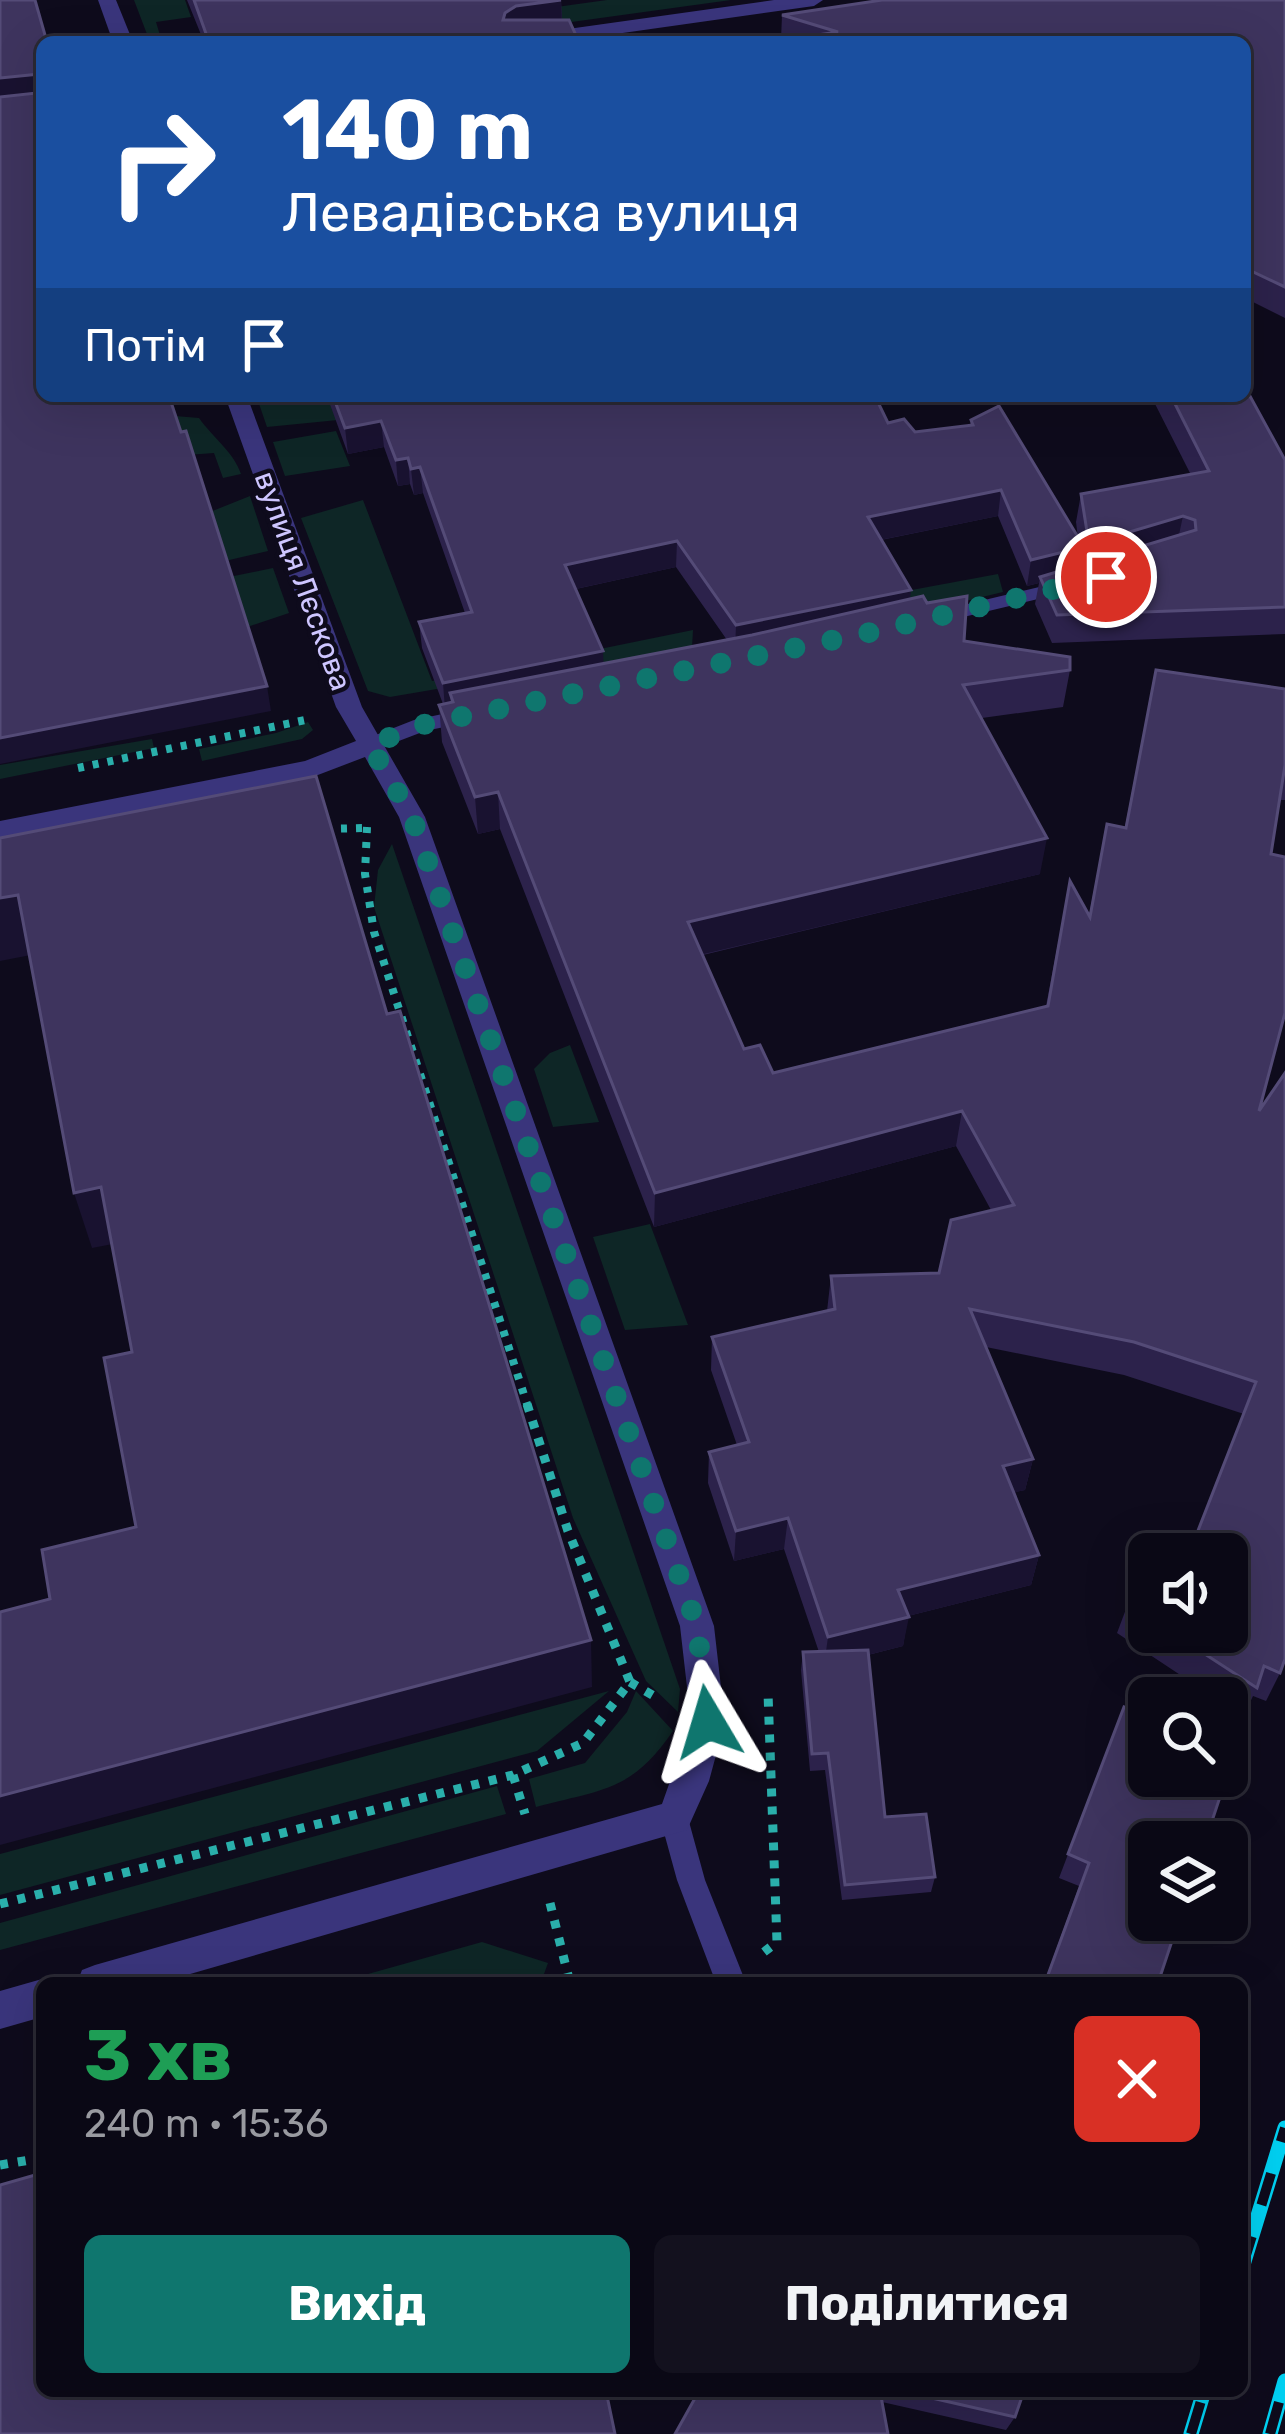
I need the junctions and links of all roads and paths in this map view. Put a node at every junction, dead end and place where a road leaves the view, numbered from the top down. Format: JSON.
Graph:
{"nodes":[{"id":1,"x":106,"y":0,"type":"edge"},
{"id":2,"x":814,"y":0,"type":"edge"},
{"id":3,"x":121,"y":36,"type":"edge"},
{"id":4,"x":560,"y":36,"type":"edge"},
{"id":5,"x":238,"y":402,"type":"edge"},
{"id":6,"x":1100,"y":579,"type":"edge"},
{"id":7,"x":914,"y":622,"type":"edge"},
{"id":8,"x":486,"y":712,"type":"edge"},
{"id":9,"x":370,"y":745,"type":"junction"},
{"id":10,"x":412,"y":817,"type":"junction"},
{"id":11,"x":365,"y":828,"type":"junction"},
{"id":12,"x":0,"y":830,"type":"edge"},
{"id":13,"x":304,"y":832,"type":"edge"},
{"id":14,"x":768,"y":1694,"type":"dead end"},
{"id":15,"x":674,"y":1818,"type":"junction"},
{"id":16,"x":0,"y":1904,"type":"edge"},
{"id":17,"x":116,"y":1977,"type":"edge"},
{"id":18,"x":729,"y":1977,"type":"edge"},
{"id":19,"x":734,"y":1977,"type":"edge"},
{"id":20,"x":36,"y":2000,"type":"edge"},
{"id":21,"x":0,"y":2010,"type":"edge"},
{"id":22,"x":36,"y":2159,"type":"edge"},
{"id":23,"x":0,"y":2165,"type":"edge"}],
"edges":[{"from":1,"to":3,"type":"street"},
{"from":2,"to":4,"type":"street"},
{"from":5,"to":9,"type":"street","name":"вулиця Лєскова"},
{"from":6,"to":7,"type":"lane"},
{"from":8,"to":9,"type":"lane"},
{"from":9,"to":10,"type":"street","name":"вулиця Лєскова"},
{"from":9,"to":12,"type":"street"},
{"from":10,"to":11,"type":"path"},
{"from":10,"to":15,"type":"street","name":"вулиця Лєскова"},
{"from":11,"to":13,"type":"path"},
{"from":11,"to":16,"type":"path"},
{"from":14,"to":19,"type":"path"},
{"from":15,"to":17,"type":"street"},
{"from":15,"to":18,"type":"lane"},
{"from":20,"to":21,"type":"street"},
{"from":22,"to":23,"type":"path"}]}
